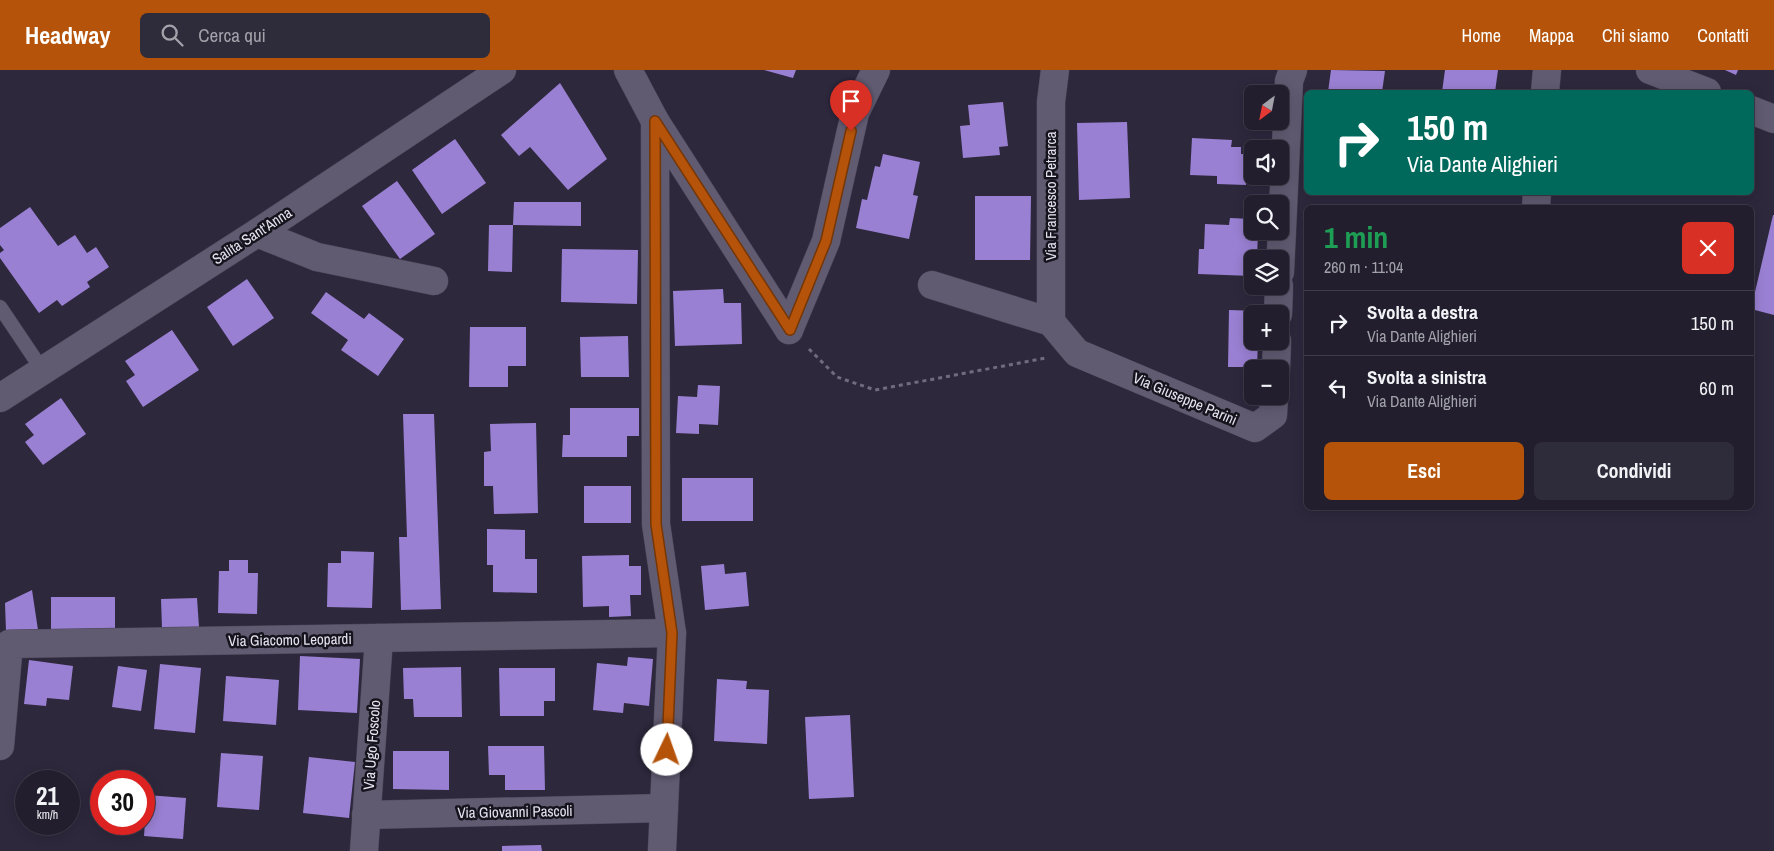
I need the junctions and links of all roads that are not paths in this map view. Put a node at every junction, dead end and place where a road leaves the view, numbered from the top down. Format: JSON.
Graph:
{"nodes":[{"id":1,"x":502,"y":70,"type":"edge"},
{"id":2,"x":628,"y":70,"type":"edge"},
{"id":3,"x":876,"y":70,"type":"edge"},
{"id":4,"x":1055,"y":70,"type":"edge"},
{"id":5,"x":1293,"y":70,"type":"edge"},
{"id":6,"x":1547,"y":70,"type":"edge"},
{"id":7,"x":1650,"y":70,"type":"edge"},
{"id":8,"x":1545,"y":90,"type":"edge"},
{"id":9,"x":1702,"y":90,"type":"edge"},
{"id":10,"x":1754,"y":111,"type":"edge"},
{"id":11,"x":1774,"y":119,"type":"edge"},
{"id":12,"x":655,"y":121,"type":"junction"},
{"id":13,"x":257,"y":233,"type":"junction"},
{"id":14,"x":1281,"y":250,"type":"edge"},
{"id":15,"x":434,"y":281,"type":"dead end"},
{"id":16,"x":932,"y":284,"type":"dead end"},
{"id":17,"x":0,"y":307,"type":"edge"},
{"id":18,"x":1052,"y":322,"type":"junction"},
{"id":19,"x":43,"y":371,"type":"junction"},
{"id":20,"x":0,"y":398,"type":"edge"},
{"id":21,"x":1274,"y":405,"type":"edge"},
{"id":22,"x":672,"y":633,"type":"junction"},
{"id":23,"x":379,"y":638,"type":"junction"},
{"id":24,"x":0,"y":746,"type":"edge"},
{"id":25,"x":664,"y":808,"type":"junction"},
{"id":26,"x":366,"y":815,"type":"junction"},
{"id":27,"x":364,"y":851,"type":"edge"},
{"id":28,"x":662,"y":851,"type":"edge"}],
"edges":[{"from":1,"to":13,"type":"street","name":"Salita Sant'Anna"},
{"from":2,"to":12,"type":"street"},
{"from":3,"to":12,"type":"street"},
{"from":4,"to":18,"type":"street","name":"Via Francesco Petrarca"},
{"from":5,"to":14,"type":"street"},
{"from":6,"to":8,"type":"street"},
{"from":7,"to":9,"type":"street"},
{"from":10,"to":11,"type":"street"},
{"from":12,"to":22,"type":"street"},
{"from":13,"to":15,"type":"street"},
{"from":13,"to":19,"type":"street","name":"Salita Sant'Anna"},
{"from":16,"to":18,"type":"street"},
{"from":17,"to":19,"type":"lane"},
{"from":18,"to":21,"type":"street","name":"Via Giuseppe Parini"},
{"from":19,"to":20,"type":"street","name":"Salita Sant'Anna"},
{"from":22,"to":23,"type":"street","name":"Via Giacomo Leopardi"},
{"from":22,"to":25,"type":"street"},
{"from":23,"to":24,"type":"street","name":"Via Giacomo Leopardi"},
{"from":23,"to":26,"type":"street","name":"Via Ugo Foscolo"},
{"from":25,"to":26,"type":"street","name":"Via Giovanni Pascoli"},
{"from":25,"to":28,"type":"street"},
{"from":26,"to":27,"type":"street","name":"Via Ugo Foscolo"}]}
